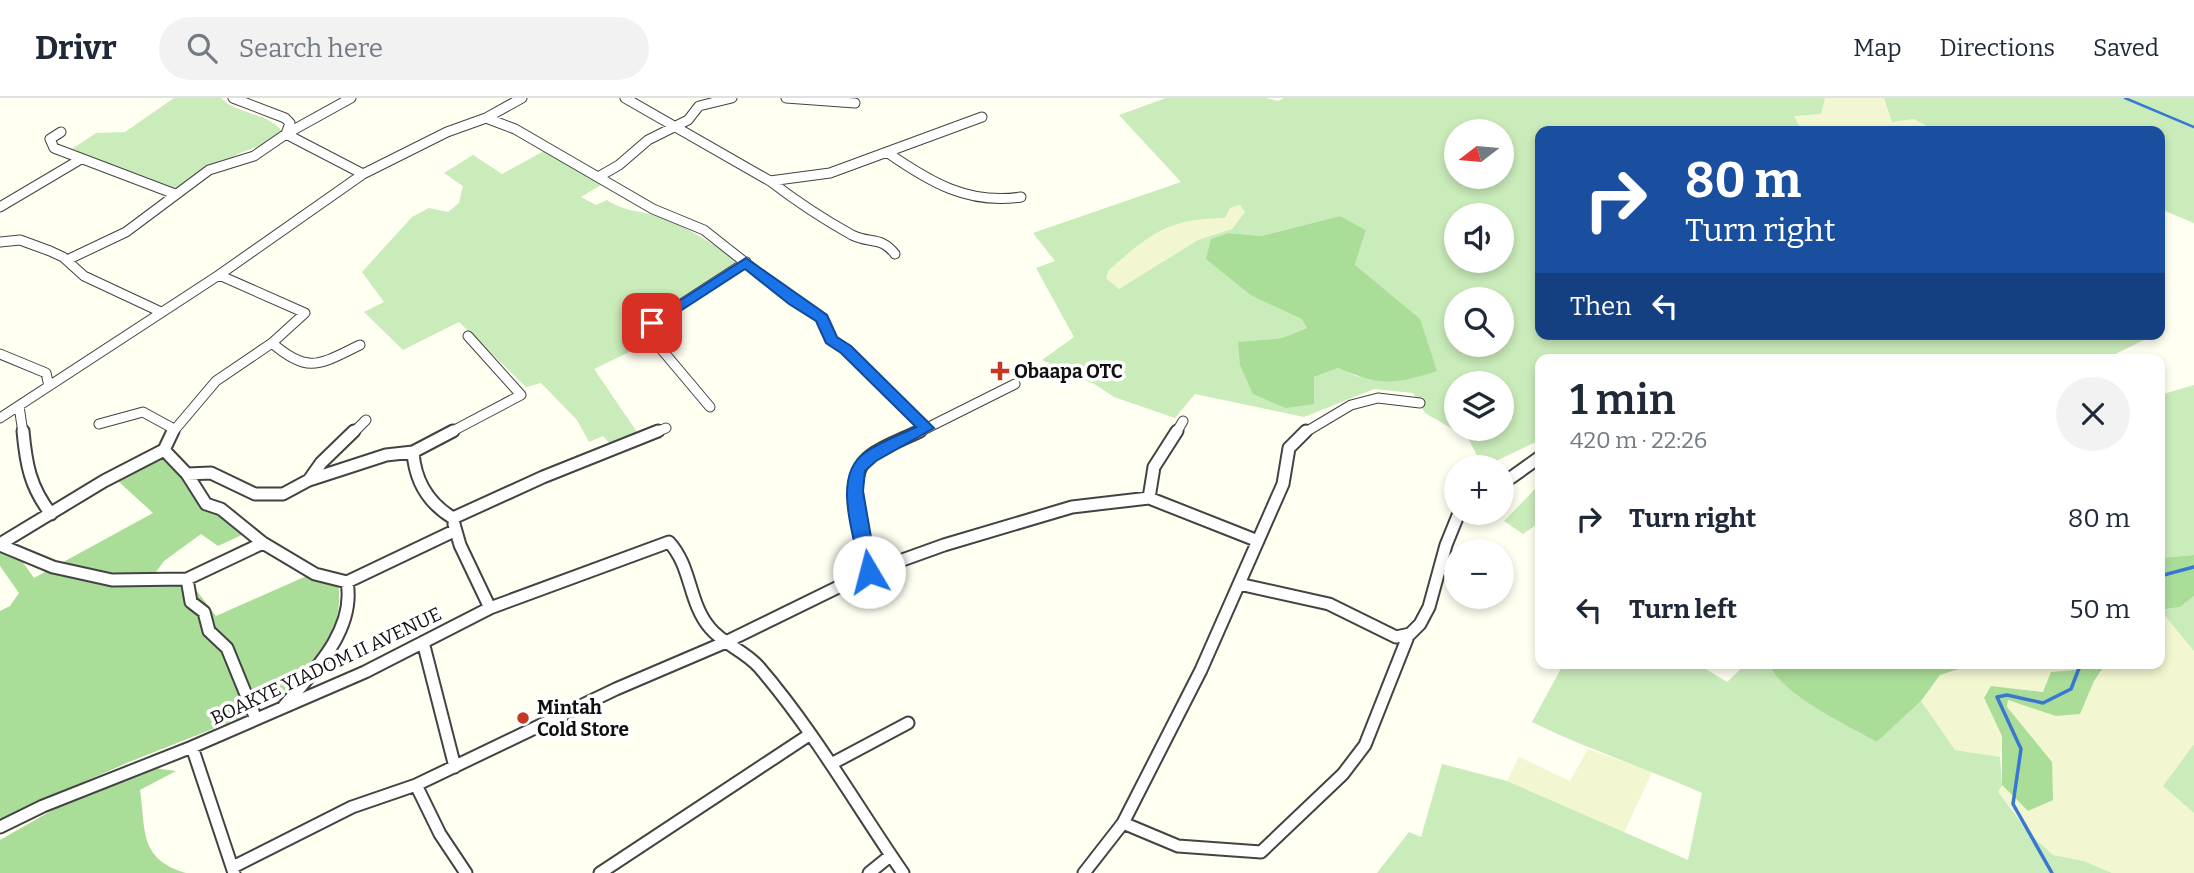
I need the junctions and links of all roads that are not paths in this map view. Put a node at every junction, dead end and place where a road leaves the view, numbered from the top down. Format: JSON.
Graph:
{"nodes":[{"id":1,"x":233,"y":98,"type":"edge"},
{"id":2,"x":351,"y":98,"type":"edge"},
{"id":3,"x":522,"y":98,"type":"edge"},
{"id":4,"x":625,"y":98,"type":"edge"},
{"id":5,"x":732,"y":98,"type":"edge"},
{"id":6,"x":786,"y":98,"type":"edge"},
{"id":7,"x":855,"y":103,"type":"dead end"},
{"id":8,"x":982,"y":117,"type":"dead end"},
{"id":9,"x":486,"y":118,"type":"junction"},
{"id":10,"x":677,"y":127,"type":"junction"},
{"id":11,"x":61,"y":132,"type":"dead end"},
{"id":12,"x":286,"y":134,"type":"junction"},
{"id":13,"x":888,"y":153,"type":"junction"},
{"id":14,"x":81,"y":159,"type":"junction"},
{"id":15,"x":363,"y":174,"type":"junction"},
{"id":16,"x":600,"y":176,"type":"junction"},
{"id":17,"x":769,"y":181,"type":"junction"},
{"id":18,"x":175,"y":194,"type":"junction"},
{"id":19,"x":1021,"y":197,"type":"dead end"},
{"id":20,"x":0,"y":207,"type":"edge"},
{"id":21,"x":1,"y":242,"type":"edge"},
{"id":22,"x":895,"y":254,"type":"dead end"},
{"id":23,"x":67,"y":260,"type":"junction"},
{"id":24,"x":746,"y":262,"type":"junction"},
{"id":25,"x":219,"y":275,"type":"junction"},
{"id":26,"x":161,"y":312,"type":"junction"},
{"id":27,"x":468,"y":336,"type":"dead end"},
{"id":28,"x":272,"y":342,"type":"junction"},
{"id":29,"x":360,"y":345,"type":"dead end"},
{"id":30,"x":0,"y":354,"type":"edge"},
{"id":31,"x":1015,"y":384,"type":"dead end"},
{"id":32,"x":49,"y":386,"type":"junction"},
{"id":33,"x":1420,"y":403,"type":"dead end"},
{"id":34,"x":19,"y":406,"type":"junction"},
{"id":35,"x":710,"y":407,"type":"dead end"},
{"id":36,"x":0,"y":418,"type":"edge"},
{"id":37,"x":366,"y":420,"type":"dead end"},
{"id":38,"x":1183,"y":421,"type":"dead end"},
{"id":39,"x":99,"y":424,"type":"dead end"},
{"id":40,"x":666,"y":428,"type":"dead end"},
{"id":41,"x":927,"y":428,"type":"junction"},
{"id":42,"x":174,"y":429,"type":"junction"},
{"id":43,"x":164,"y":450,"type":"junction"},
{"id":44,"x":413,"y":452,"type":"junction"},
{"id":45,"x":1535,"y":461,"type":"edge"},
{"id":46,"x":187,"y":474,"type":"junction"},
{"id":47,"x":1514,"y":475,"type":"edge"},
{"id":48,"x":309,"y":480,"type":"junction"},
{"id":49,"x":1149,"y":498,"type":"junction"},
{"id":50,"x":51,"y":514,"type":"junction"},
{"id":51,"x":453,"y":517,"type":"junction"},
{"id":52,"x":1451,"y":525,"type":"edge"},
{"id":53,"x":454,"y":531,"type":"junction"},
{"id":54,"x":1258,"y":541,"type":"junction"},
{"id":55,"x":263,"y":543,"type":"junction"},
{"id":56,"x":0,"y":545,"type":"edge"},
{"id":57,"x":869,"y":572,"type":"junction"},
{"id":58,"x":187,"y":579,"type":"junction"},
{"id":59,"x":347,"y":582,"type":"junction"},
{"id":60,"x":1240,"y":584,"type":"junction"},
{"id":61,"x":490,"y":608,"type":"junction"},
{"id":62,"x":1407,"y":639,"type":"junction"},
{"id":63,"x":423,"y":642,"type":"junction"},
{"id":64,"x":726,"y":642,"type":"junction"},
{"id":65,"x":283,"y":708,"type":"junction"},
{"id":66,"x":256,"y":719,"type":"junction"},
{"id":67,"x":908,"y":723,"type":"dead end"},
{"id":68,"x":809,"y":735,"type":"junction"},
{"id":69,"x":192,"y":747,"type":"junction"},
{"id":70,"x":831,"y":764,"type":"junction"},
{"id":71,"x":456,"y":767,"type":"junction"},
{"id":72,"x":416,"y":785,"type":"junction"},
{"id":73,"x":1123,"y":823,"type":"junction"},
{"id":74,"x":0,"y":827,"type":"edge"},
{"id":75,"x":890,"y":856,"type":"junction"},
{"id":76,"x":233,"y":870,"type":"edge"},
{"id":77,"x":466,"y":873,"type":"edge"},
{"id":78,"x":600,"y":873,"type":"edge"},
{"id":79,"x":869,"y":873,"type":"edge"},
{"id":80,"x":902,"y":873,"type":"edge"},
{"id":81,"x":1084,"y":873,"type":"edge"}],
"edges":[{"from":1,"to":12,"type":"street"},
{"from":2,"to":12,"type":"street"},
{"from":3,"to":9,"type":"street"},
{"from":4,"to":10,"type":"street"},
{"from":5,"to":10,"type":"street"},
{"from":6,"to":7,"type":"street"},
{"from":8,"to":13,"type":"street"},
{"from":9,"to":15,"type":"street"},
{"from":9,"to":16,"type":"street"},
{"from":10,"to":16,"type":"street"},
{"from":10,"to":17,"type":"street"},
{"from":11,"to":14,"type":"street"},
{"from":12,"to":15,"type":"street"},
{"from":12,"to":18,"type":"street"},
{"from":13,"to":17,"type":"street"},
{"from":13,"to":19,"type":"street"},
{"from":14,"to":18,"type":"street"},
{"from":14,"to":20,"type":"street"},
{"from":15,"to":25,"type":"street"},
{"from":16,"to":24,"type":"street"},
{"from":17,"to":22,"type":"street"},
{"from":18,"to":23,"type":"street"},
{"from":21,"to":23,"type":"street"},
{"from":23,"to":26,"type":"street"},
{"from":24,"to":35,"type":"street"},
{"from":24,"to":41,"type":"street"},
{"from":25,"to":26,"type":"street"},
{"from":25,"to":28,"type":"street"},
{"from":26,"to":32,"type":"street"},
{"from":27,"to":44,"type":"street"},
{"from":28,"to":29,"type":"street"},
{"from":28,"to":42,"type":"street"},
{"from":30,"to":32,"type":"street"},
{"from":31,"to":41,"type":"street"},
{"from":32,"to":34,"type":"street"},
{"from":33,"to":54,"type":"street"},
{"from":34,"to":36,"type":"street"},
{"from":34,"to":50,"type":"street"},
{"from":37,"to":48,"type":"street"},
{"from":38,"to":49,"type":"street"},
{"from":39,"to":42,"type":"street"},
{"from":40,"to":51,"type":"street"},
{"from":41,"to":57,"type":"street"},
{"from":42,"to":43,"type":"street"},
{"from":43,"to":46,"type":"street"},
{"from":43,"to":50,"type":"street"},
{"from":44,"to":48,"type":"street"},
{"from":44,"to":51,"type":"street"},
{"from":45,"to":47,"type":"street"},
{"from":46,"to":48,"type":"street"},
{"from":46,"to":55,"type":"street"},
{"from":49,"to":54,"type":"street"},
{"from":49,"to":57,"type":"street"},
{"from":50,"to":56,"type":"street"},
{"from":51,"to":53,"type":"street"},
{"from":52,"to":62,"type":"street"},
{"from":53,"to":59,"type":"street"},
{"from":53,"to":61,"type":"street"},
{"from":54,"to":60,"type":"street"},
{"from":55,"to":58,"type":"street"},
{"from":55,"to":59,"type":"street"},
{"from":56,"to":58,"type":"street"},
{"from":57,"to":64,"type":"street"},
{"from":58,"to":66,"type":"street"},
{"from":59,"to":65,"type":"street"},
{"from":60,"to":62,"type":"street"},
{"from":60,"to":73,"type":"street"},
{"from":61,"to":63,"type":"street","name":"BOAKYE YIADOM II AVENUE"},
{"from":61,"to":64,"type":"street","name":"BOAKYE YIADOM II AVENUE"},
{"from":62,"to":73,"type":"street"},
{"from":63,"to":65,"type":"street","name":"BOAKYE YIADOM II AVENUE"},
{"from":63,"to":71,"type":"street"},
{"from":64,"to":68,"type":"street"},
{"from":64,"to":71,"type":"street"},
{"from":65,"to":66,"type":"street","name":"BOAKYE YIADOM II AVENUE"},
{"from":66,"to":69,"type":"street","name":"BOAKYE YIADOM II AVENUE"},
{"from":67,"to":70,"type":"street"},
{"from":68,"to":70,"type":"street"},
{"from":68,"to":78,"type":"street"},
{"from":69,"to":74,"type":"street","name":"BOAKYE YIADOM II AVENUE"},
{"from":69,"to":76,"type":"street"},
{"from":70,"to":75,"type":"street"},
{"from":71,"to":72,"type":"street"},
{"from":72,"to":76,"type":"street"},
{"from":72,"to":77,"type":"street"},
{"from":73,"to":81,"type":"street"},
{"from":75,"to":79,"type":"street"},
{"from":75,"to":80,"type":"street"}]}
